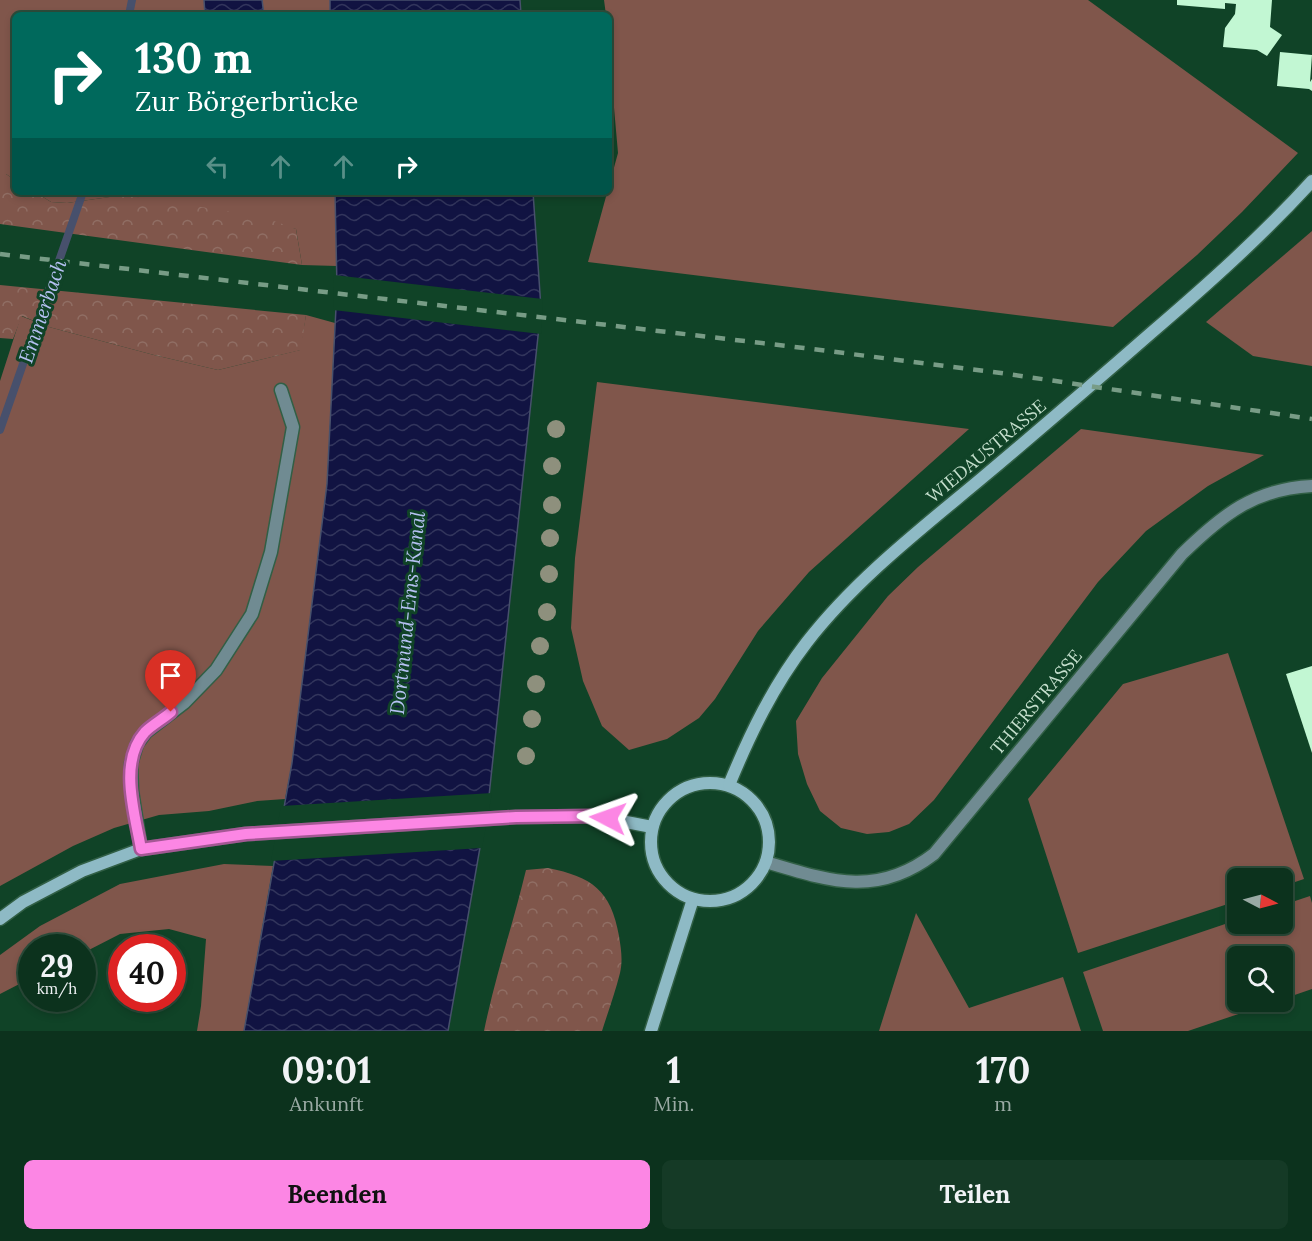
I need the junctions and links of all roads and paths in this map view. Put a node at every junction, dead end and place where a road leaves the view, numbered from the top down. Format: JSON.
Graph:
{"nodes":[{"id":1,"x":1312,"y":181,"type":"edge"},
{"id":2,"x":281,"y":390,"type":"dead end"},
{"id":3,"x":1312,"y":486,"type":"edge"},
{"id":4,"x":729,"y":785,"type":"junction"},
{"id":5,"x":652,"y":827,"type":"junction"},
{"id":6,"x":141,"y":849,"type":"junction"},
{"id":7,"x":766,"y":862,"type":"junction"},
{"id":8,"x":693,"y":899,"type":"junction"},
{"id":9,"x":0,"y":919,"type":"edge"},
{"id":10,"x":651,"y":1031,"type":"edge"}],
"edges":[{"from":1,"to":4,"type":"main road","name":"WIEDAUSTRASSE"},
{"from":2,"to":6,"type":"street"},
{"from":3,"to":7,"type":"street","name":"THIERSTRASSE"},
{"from":4,"to":5,"type":"main road"},
{"from":4,"to":7,"type":"main road"},
{"from":5,"to":6,"type":"main road"},
{"from":5,"to":8,"type":"main road"},
{"from":6,"to":9,"type":"main road"},
{"from":7,"to":8,"type":"main road"},
{"from":8,"to":10,"type":"main road"}]}
